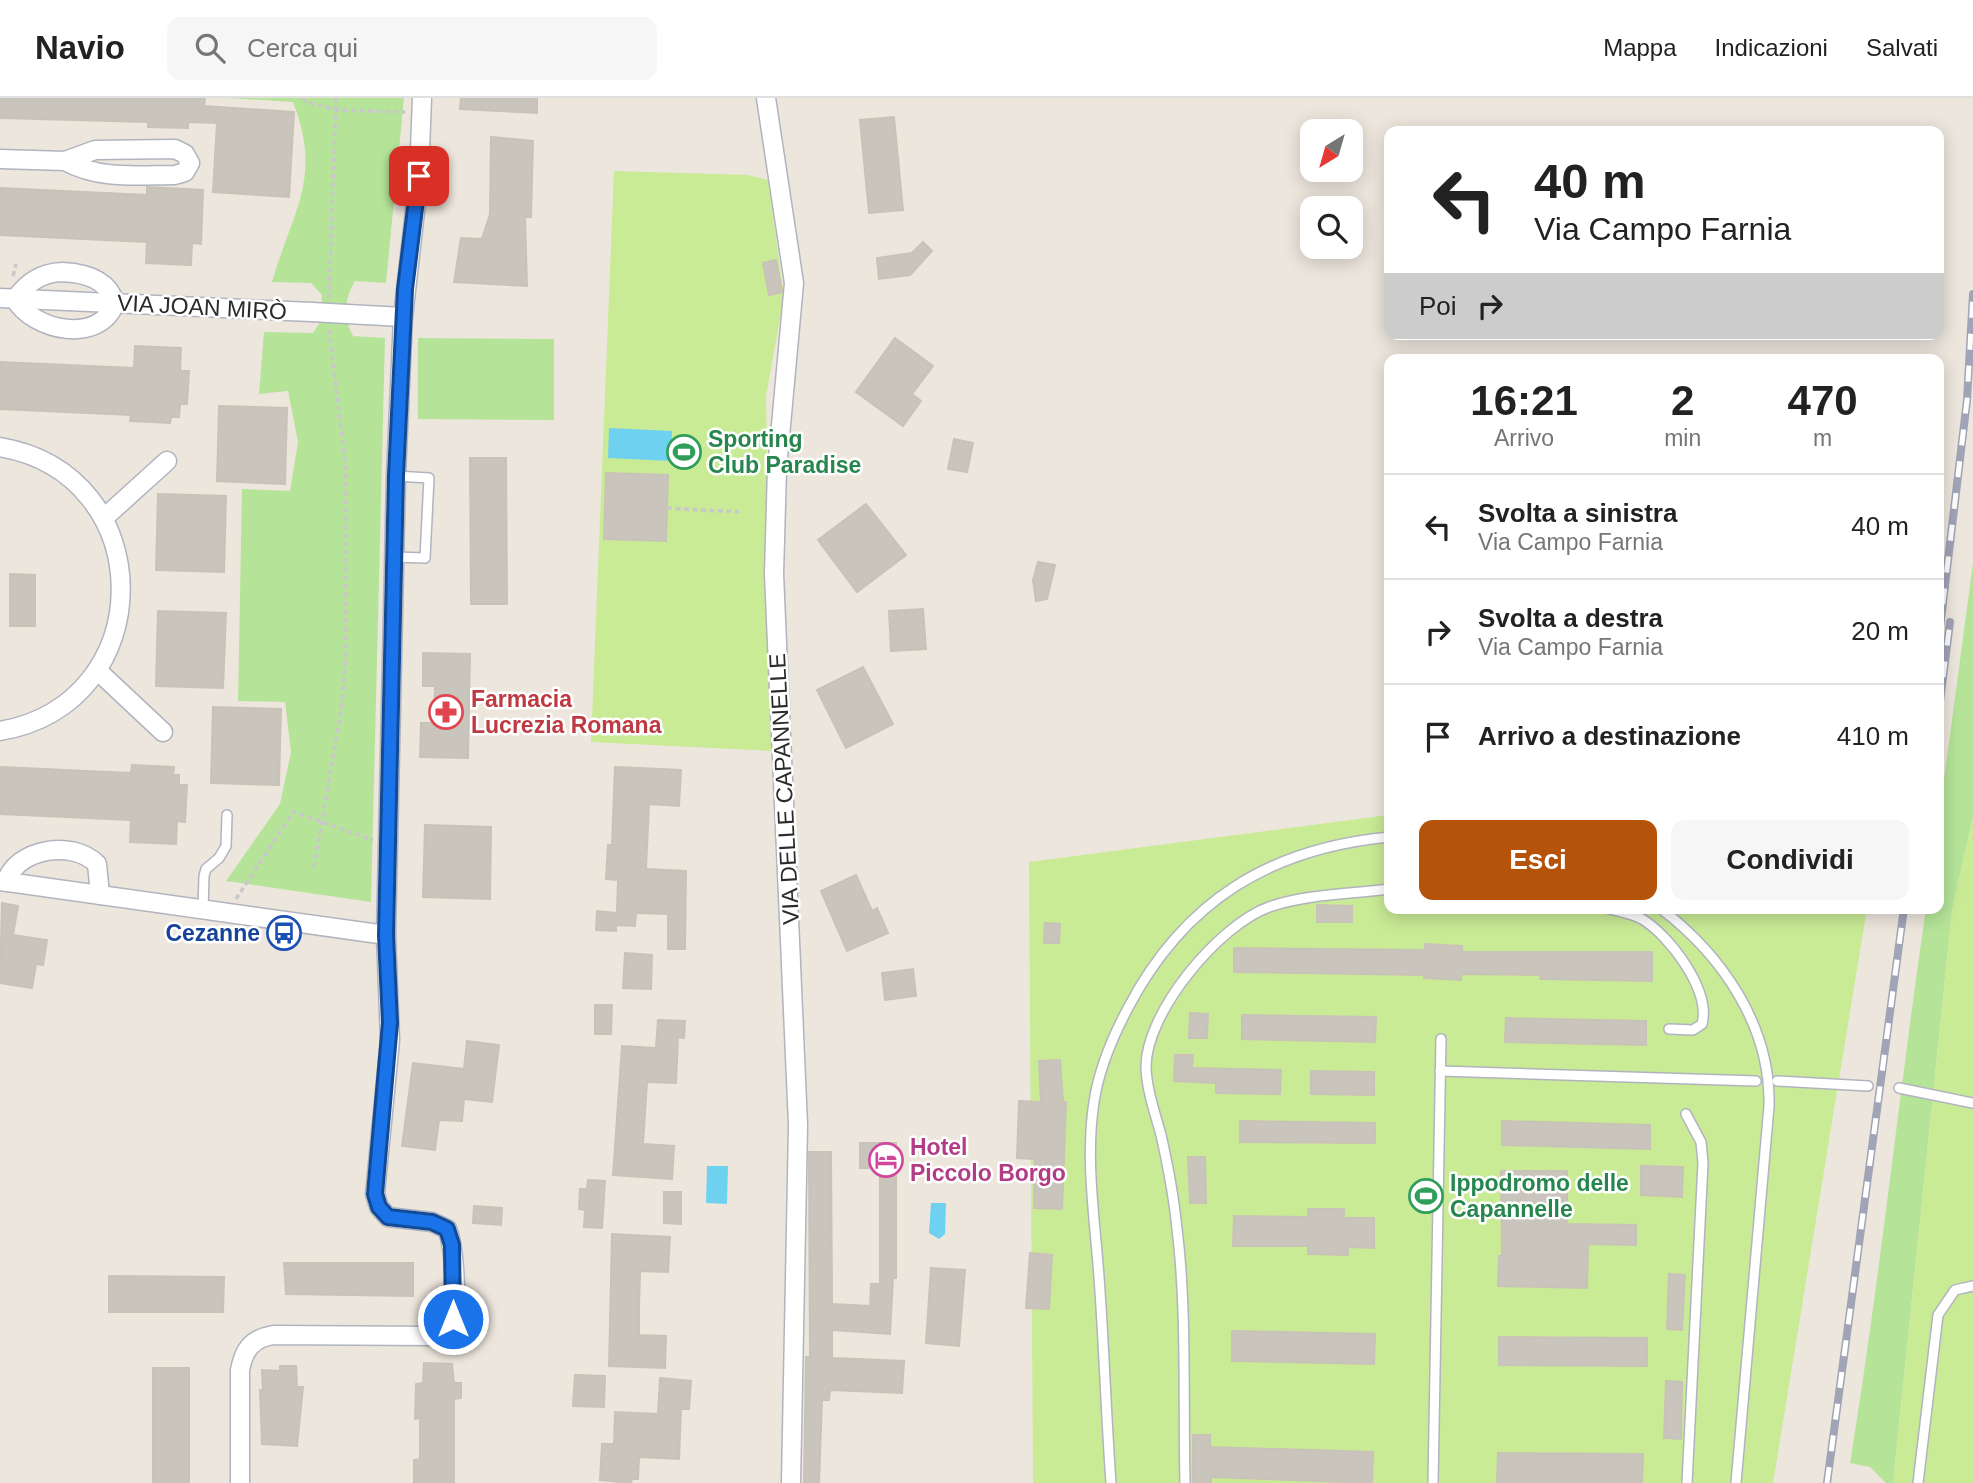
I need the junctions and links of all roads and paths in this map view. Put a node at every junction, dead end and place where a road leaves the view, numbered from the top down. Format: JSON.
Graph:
{"nodes":[{"id":1,"x":303,"y":98,"type":"edge"},
{"id":2,"x":336,"y":98,"type":"edge"},
{"id":3,"x":422,"y":98,"type":"edge"},
{"id":4,"x":766,"y":98,"type":"edge"},
{"id":5,"x":336,"y":110,"type":"junction"},
{"id":6,"x":407,"y":112,"type":"dead end"},
{"id":7,"x":0,"y":159,"type":"edge"},
{"id":8,"x":65,"y":161,"type":"junction"},
{"id":9,"x":8,"y":299,"type":"edge"},
{"id":10,"x":115,"y":303,"type":"junction"},
{"id":11,"x":320,"y":310,"type":"junction"},
{"id":12,"x":403,"y":317,"type":"junction"},
{"id":13,"x":329,"y":321,"type":"dead end"},
{"id":14,"x":0,"y":447,"type":"edge"},
{"id":15,"x":167,"y":461,"type":"dead end"},
{"id":16,"x":396,"y":476,"type":"junction"},
{"id":17,"x":667,"y":508,"type":"dead end"},
{"id":18,"x":739,"y":512,"type":"dead end"},
{"id":19,"x":104,"y":518,"type":"junction"},
{"id":20,"x":395,"y":557,"type":"junction"},
{"id":21,"x":98,"y":671,"type":"junction"},
{"id":22,"x":0,"y":731,"type":"edge"},
{"id":23,"x":163,"y":732,"type":"dead end"},
{"id":24,"x":227,"y":815,"type":"dead end"},
{"id":25,"x":322,"y":823,"type":"junction"},
{"id":26,"x":1384,"y":838,"type":"edge"},
{"id":27,"x":388,"y":845,"type":"junction"},
{"id":28,"x":314,"y":867,"type":"dead end"},
{"id":29,"x":3,"y":882,"type":"edge"},
{"id":30,"x":1384,"y":890,"type":"edge"},
{"id":31,"x":100,"y":895,"type":"junction"},
{"id":32,"x":203,"y":910,"type":"junction"},
{"id":33,"x":228,"y":913,"type":"junction"},
{"id":34,"x":1627,"y":914,"type":"edge"},
{"id":35,"x":1667,"y":914,"type":"edge"},
{"id":36,"x":386,"y":935,"type":"junction"},
{"id":37,"x":1668,"y":1029,"type":"dead end"},
{"id":38,"x":1441,"y":1039,"type":"dead end"},
{"id":39,"x":1440,"y":1071,"type":"junction"},
{"id":40,"x":1756,"y":1081,"type":"dead end"},
{"id":41,"x":1777,"y":1081,"type":"dead end"},
{"id":42,"x":1868,"y":1086,"type":"dead end"},
{"id":43,"x":1899,"y":1088,"type":"dead end"},
{"id":44,"x":1973,"y":1103,"type":"edge"},
{"id":45,"x":1686,"y":1114,"type":"dead end"},
{"id":46,"x":1973,"y":1286,"type":"edge"},
{"id":47,"x":240,"y":1483,"type":"edge"},
{"id":48,"x":791,"y":1483,"type":"edge"},
{"id":49,"x":1111,"y":1483,"type":"edge"},
{"id":50,"x":1185,"y":1483,"type":"edge"},
{"id":51,"x":1433,"y":1483,"type":"edge"},
{"id":52,"x":1687,"y":1483,"type":"edge"},
{"id":53,"x":1736,"y":1483,"type":"edge"},
{"id":54,"x":1918,"y":1483,"type":"edge"}],
"edges":[{"from":1,"to":5,"type":"path"},
{"from":2,"to":5,"type":"path"},
{"from":3,"to":12,"type":"street"},
{"from":4,"to":48,"type":"street","name":"VIA DELLE CAPANNELLE"},
{"from":5,"to":6,"type":"path"},
{"from":5,"to":11,"type":"path"},
{"from":7,"to":8,"type":"street"},
{"from":8,"to":8,"type":"street"},
{"from":9,"to":10,"type":"street","name":"VIA JOAN MIRÒ"},
{"from":9,"to":10,"type":"street"},
{"from":9,"to":10,"type":"street"},
{"from":10,"to":11,"type":"street","name":"VIA JOAN MIRÒ"},
{"from":11,"to":12,"type":"street","name":"VIA JOAN MIRÒ","bridge":true},
{"from":12,"to":16,"type":"street"},
{"from":13,"to":25,"type":"path"},
{"from":14,"to":19,"type":"street"},
{"from":15,"to":19,"type":"street"},
{"from":16,"to":20,"type":"street"},
{"from":16,"to":20,"type":"lane"},
{"from":17,"to":18,"type":"path"},
{"from":19,"to":21,"type":"street"},
{"from":20,"to":27,"type":"street"},
{"from":21,"to":22,"type":"street"},
{"from":21,"to":23,"type":"street"},
{"from":24,"to":32,"type":"lane"},
{"from":25,"to":27,"type":"path"},
{"from":25,"to":28,"type":"path"},
{"from":25,"to":33,"type":"path"},
{"from":26,"to":49,"type":"lane"},
{"from":27,"to":36,"type":"street"},
{"from":29,"to":31,"type":"street"},
{"from":29,"to":31,"type":"street"},
{"from":30,"to":50,"type":"lane"},
{"from":31,"to":32,"type":"street"},
{"from":32,"to":33,"type":"street"},
{"from":33,"to":36,"type":"street"},
{"from":34,"to":37,"type":"lane"},
{"from":35,"to":53,"type":"lane"},
{"from":36,"to":47,"type":"street"},
{"from":38,"to":39,"type":"lane"},
{"from":39,"to":40,"type":"lane"},
{"from":39,"to":51,"type":"lane"},
{"from":41,"to":42,"type":"lane"},
{"from":43,"to":44,"type":"lane"},
{"from":45,"to":52,"type":"lane"},
{"from":46,"to":54,"type":"lane"}]}
